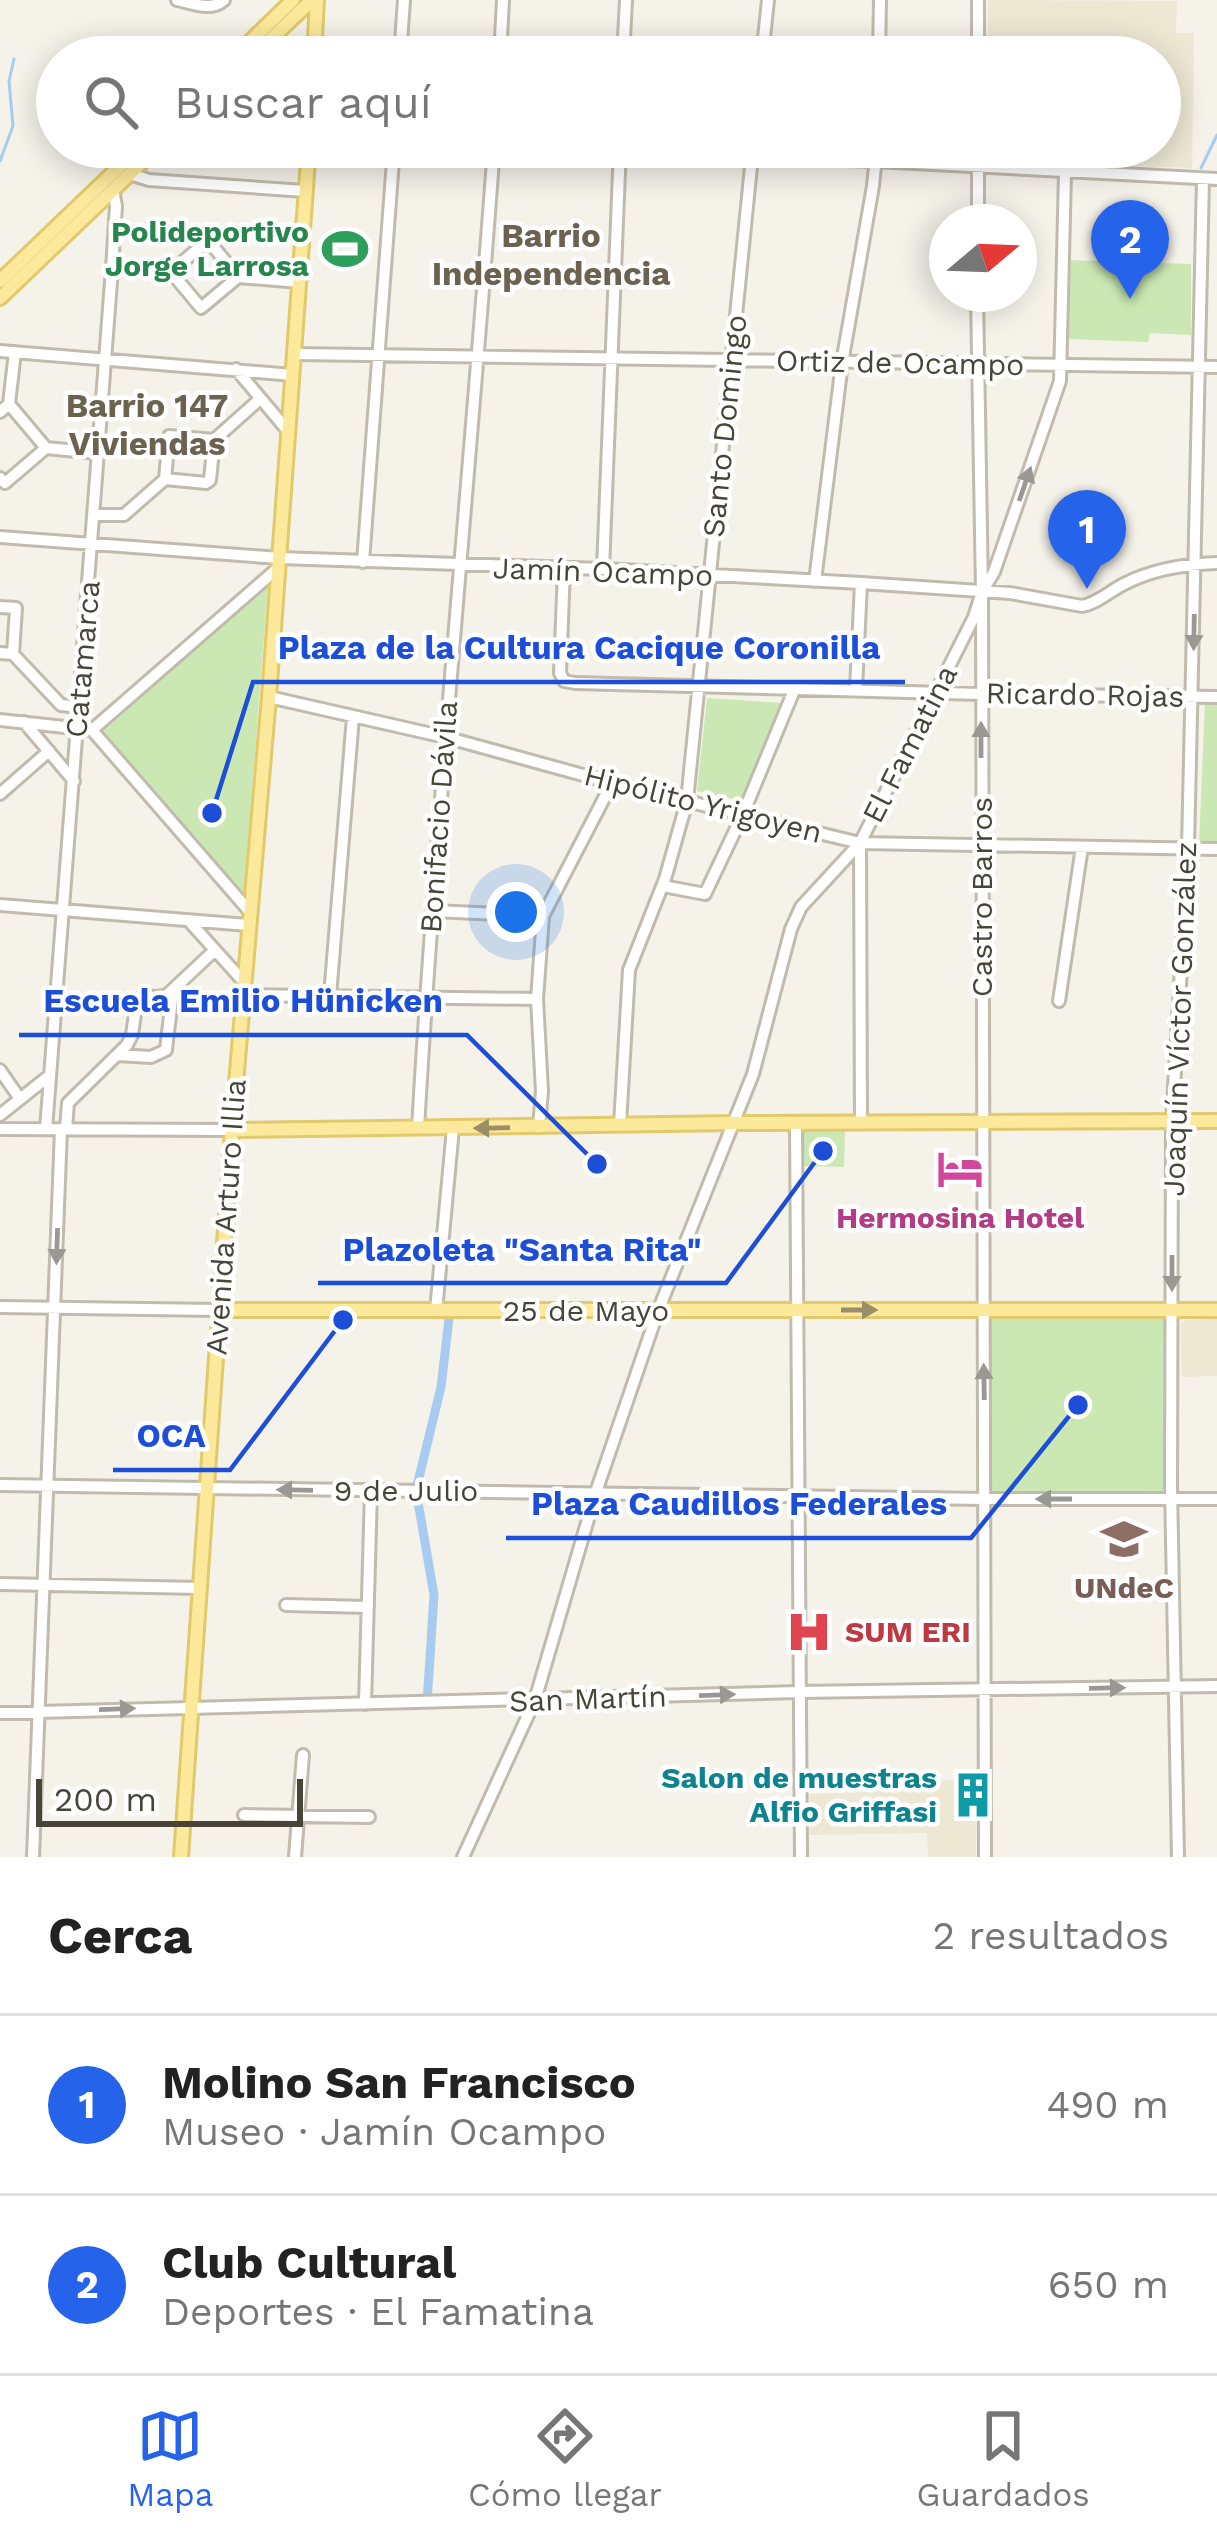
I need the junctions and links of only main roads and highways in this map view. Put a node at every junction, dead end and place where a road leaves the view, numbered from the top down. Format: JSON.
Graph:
{"nodes":[{"id":1,"x":293,"y":0,"type":"edge"},
{"id":2,"x":315,"y":0,"type":"edge"},
{"id":3,"x":255,"y":36,"type":"edge"},
{"id":4,"x":275,"y":36,"type":"edge"},
{"id":5,"x":314,"y":36,"type":"edge"},
{"id":6,"x":118,"y":168,"type":"edge"},
{"id":7,"x":136,"y":168,"type":"edge"},
{"id":8,"x":307,"y":168,"type":"edge"},
{"id":9,"x":0,"y":281,"type":"edge"},
{"id":10,"x":0,"y":298,"type":"edge"},
{"id":11,"x":1217,"y":1121,"type":"edge"},
{"id":12,"x":232,"y":1130,"type":"junction"},
{"id":13,"x":219,"y":1310,"type":"junction"},
{"id":14,"x":1217,"y":1310,"type":"edge"},
{"id":15,"x":181,"y":1857,"type":"edge"}],
"edges":[{"from":1,"to":3,"type":"main road"},
{"from":2,"to":4,"type":"main road"},
{"from":2,"to":5,"type":"main road"},
{"from":6,"to":9,"type":"main road"},
{"from":7,"to":10,"type":"main road"},
{"from":8,"to":12,"type":"main road","name":"Avenida Arturo Illia"},
{"from":11,"to":12,"type":"main road","one_way":true},
{"from":12,"to":13,"type":"main road","name":"Avenida Arturo Illia"},
{"from":13,"to":14,"type":"main road","name":"25 de Mayo","one_way":true},
{"from":13,"to":15,"type":"main road","name":"Avenida Arturo Illia"}]}
